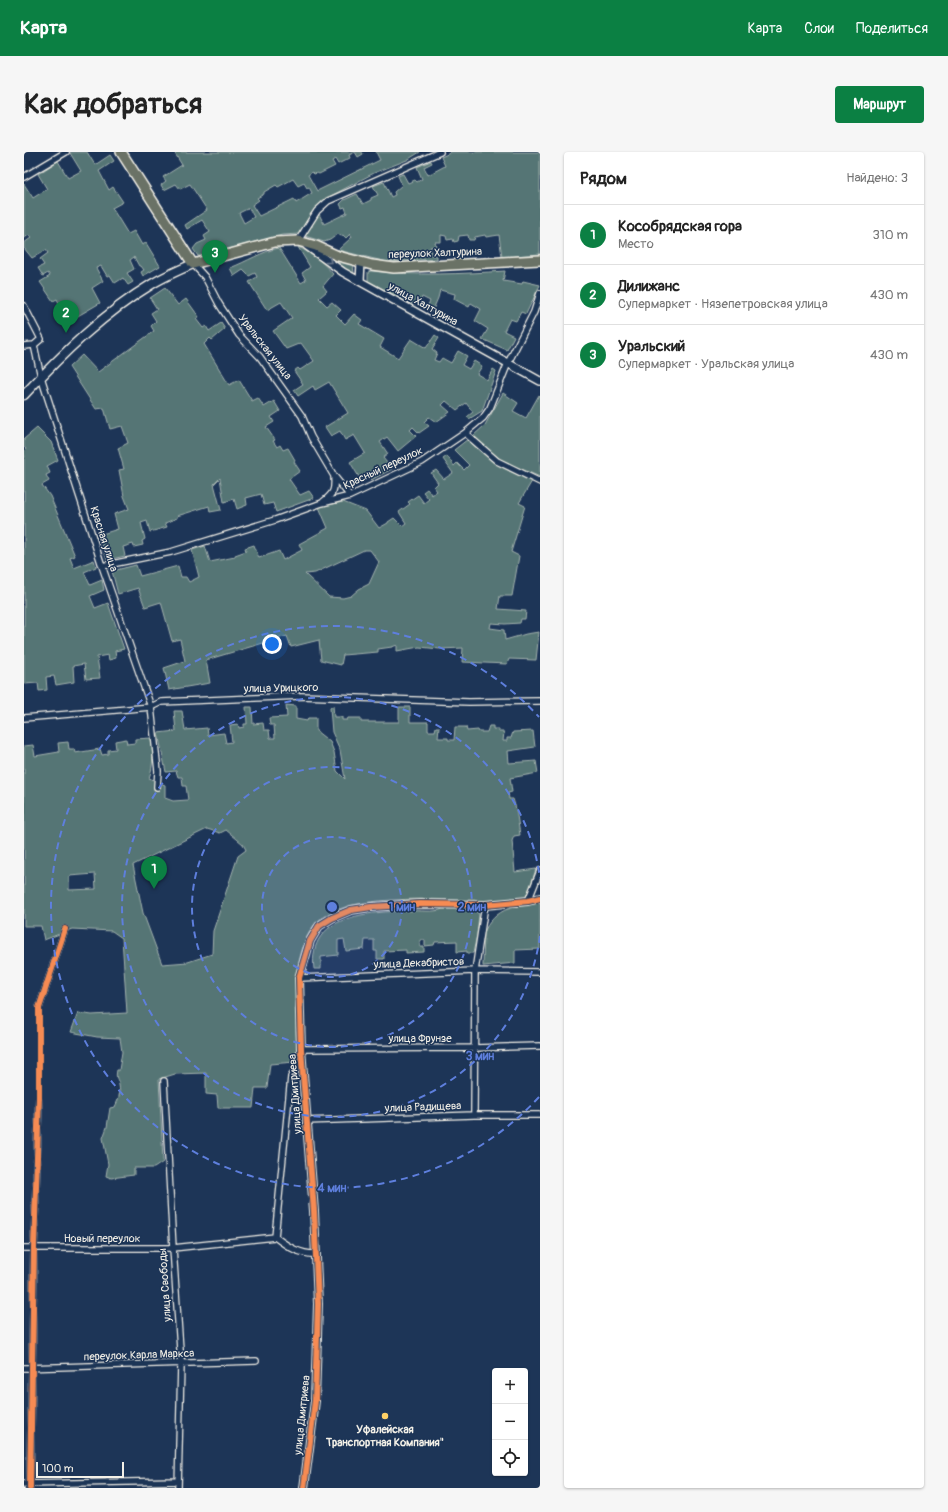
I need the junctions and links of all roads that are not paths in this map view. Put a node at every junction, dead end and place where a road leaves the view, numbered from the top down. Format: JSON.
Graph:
{"nodes":[{"id":1,"x":66,"y":152,"type":"edge"},
{"id":2,"x":121,"y":152,"type":"edge"},
{"id":3,"x":440,"y":152,"type":"edge"},
{"id":4,"x":24,"y":177,"type":"edge"},
{"id":5,"x":298,"y":241,"type":"junction"},
{"id":6,"x":540,"y":260,"type":"edge"},
{"id":7,"x":361,"y":262,"type":"junction"},
{"id":8,"x":193,"y":264,"type":"junction"},
{"id":9,"x":360,"y":281,"type":"junction"},
{"id":10,"x":540,"y":293,"type":"edge"},
{"id":11,"x":24,"y":306,"type":"edge"},
{"id":12,"x":34,"y":345,"type":"junction"},
{"id":13,"x":24,"y":346,"type":"edge"},
{"id":14,"x":508,"y":363,"type":"junction"},
{"id":15,"x":41,"y":377,"type":"junction"},
{"id":16,"x":540,"y":381,"type":"edge"},
{"id":17,"x":24,"y":396,"type":"edge"},
{"id":18,"x":465,"y":433,"type":"junction"},
{"id":19,"x":334,"y":476,"type":"junction"},
{"id":20,"x":540,"y":482,"type":"edge"},
{"id":21,"x":350,"y":496,"type":"junction"},
{"id":22,"x":322,"y":503,"type":"junction"},
{"id":23,"x":102,"y":566,"type":"junction"},
{"id":24,"x":540,"y":701,"type":"edge"},
{"id":25,"x":151,"y":707,"type":"junction"},
{"id":26,"x":24,"y":718,"type":"edge"},
{"id":27,"x":157,"y":787,"type":"dead end"},
{"id":28,"x":540,"y":871,"type":"edge"},
{"id":29,"x":540,"y":898,"type":"edge"},
{"id":30,"x":528,"y":901,"type":"junction"},
{"id":31,"x":485,"y":905,"type":"junction"},
{"id":32,"x":65,"y":929,"type":"dead end"},
{"id":33,"x":475,"y":971,"type":"junction"},
{"id":34,"x":540,"y":972,"type":"edge"},
{"id":35,"x":299,"y":978,"type":"junction"},
{"id":36,"x":540,"y":1046,"type":"edge"},
{"id":37,"x":474,"y":1048,"type":"junction"},
{"id":38,"x":301,"y":1049,"type":"junction"},
{"id":39,"x":302,"y":1059,"type":"junction"},
{"id":40,"x":164,"y":1081,"type":"dead end"},
{"id":41,"x":474,"y":1115,"type":"junction"},
{"id":42,"x":540,"y":1115,"type":"edge"},
{"id":43,"x":306,"y":1121,"type":"junction"},
{"id":44,"x":275,"y":1237,"type":"junction"},
{"id":45,"x":24,"y":1248,"type":"edge"},
{"id":46,"x":34,"y":1248,"type":"junction"},
{"id":47,"x":173,"y":1248,"type":"junction"},
{"id":48,"x":317,"y":1254,"type":"junction"},
{"id":49,"x":256,"y":1361,"type":"dead end"},
{"id":50,"x":181,"y":1364,"type":"junction"},
{"id":51,"x":24,"y":1368,"type":"edge"},
{"id":52,"x":33,"y":1368,"type":"junction"},
{"id":53,"x":178,"y":1481,"type":"junction"},
{"id":54,"x":28,"y":1485,"type":"edge"},
{"id":55,"x":178,"y":1488,"type":"edge"},
{"id":56,"x":304,"y":1488,"type":"edge"}],
"edges":[{"from":1,"to":4,"type":"street"},
{"from":2,"to":8,"type":"main road","name":"Уральская улица"},
{"from":3,"to":5,"type":"street"},
{"from":5,"to":7,"type":"main road","name":"переулок Халтурина"},
{"from":5,"to":8,"type":"main road","name":"переулок Халтурина"},
{"from":5,"to":9,"type":"street","name":"улица Халтурина","one_way":true},
{"from":6,"to":7,"type":"main road","name":"переулок Халтурина"},
{"from":7,"to":9,"type":"street"},
{"from":8,"to":15,"type":"main road"},
{"from":8,"to":19,"type":"street","name":"Уральская улица"},
{"from":9,"to":14,"type":"street","name":"улица Халтурина"},
{"from":10,"to":14,"type":"street","name":"Красный переулок"},
{"from":11,"to":12,"type":"street","name":"Красная улица"},
{"from":12,"to":13,"type":"street"},
{"from":12,"to":15,"type":"street","name":"Красная улица"},
{"from":14,"to":16,"type":"street","name":"улица Халтурина"},
{"from":14,"to":18,"type":"street","name":"Красный переулок"},
{"from":15,"to":17,"type":"main road"},
{"from":15,"to":23,"type":"street","name":"Красная улица"},
{"from":18,"to":20,"type":"street"},
{"from":18,"to":21,"type":"street","name":"Красный переулок"},
{"from":19,"to":21,"type":"street","name":"Уральская улица"},
{"from":19,"to":22,"type":"street"},
{"from":21,"to":22,"type":"street","name":"Красный переулок"},
{"from":22,"to":23,"type":"street","name":"Красный переулок"},
{"from":23,"to":25,"type":"street","name":"Красная улица"},
{"from":24,"to":25,"type":"street","name":"улица Урицкого"},
{"from":25,"to":26,"type":"street","name":"улица Урицкого"},
{"from":25,"to":27,"type":"street","name":"Красная улица"},
{"from":28,"to":30,"type":"street"},
{"from":29,"to":30,"type":"street","name":"улица Дмитриева"},
{"from":30,"to":31,"type":"street","name":"улица Дмитриева"},
{"from":31,"to":33,"type":"street"},
{"from":31,"to":35,"type":"street","name":"улица Дмитриева"},
{"from":32,"to":46,"type":"street"},
{"from":33,"to":34,"type":"street","name":"улица Декабристов"},
{"from":33,"to":35,"type":"street","name":"улица Декабристов"},
{"from":33,"to":37,"type":"street"},
{"from":35,"to":38,"type":"street","name":"улица Дмитриева"},
{"from":36,"to":37,"type":"street","name":"улица Фрунзе"},
{"from":37,"to":38,"type":"street","name":"улица Фрунзе"},
{"from":37,"to":41,"type":"street"},
{"from":38,"to":39,"type":"street","name":"улица Дмитриева"},
{"from":39,"to":43,"type":"street","name":"улица Дмитриева"},
{"from":39,"to":44,"type":"street"},
{"from":40,"to":47,"type":"street","name":"улица Свободы"},
{"from":41,"to":42,"type":"street","name":"улица Радищева"},
{"from":41,"to":43,"type":"street","name":"улица Радищева"},
{"from":43,"to":48,"type":"street","name":"улица Дмитриева"},
{"from":44,"to":47,"type":"street","name":"Новый переулок"},
{"from":44,"to":48,"type":"street"},
{"from":45,"to":46,"type":"street","name":"Новый переулок"},
{"from":46,"to":47,"type":"street","name":"Новый переулок"},
{"from":46,"to":52,"type":"street"},
{"from":47,"to":50,"type":"street","name":"улица Свободы"},
{"from":48,"to":56,"type":"street","name":"улица Дмитриева"},
{"from":49,"to":50,"type":"street","name":"переулок Карла Маркса"},
{"from":50,"to":52,"type":"street","name":"переулок Карла Маркса"},
{"from":50,"to":53,"type":"street","name":"улица Свободы"},
{"from":51,"to":52,"type":"street","name":"переулок Карла Маркса"},
{"from":52,"to":54,"type":"street"},
{"from":53,"to":54,"type":"street"},
{"from":53,"to":55,"type":"street","name":"улица Свободы"}]}
